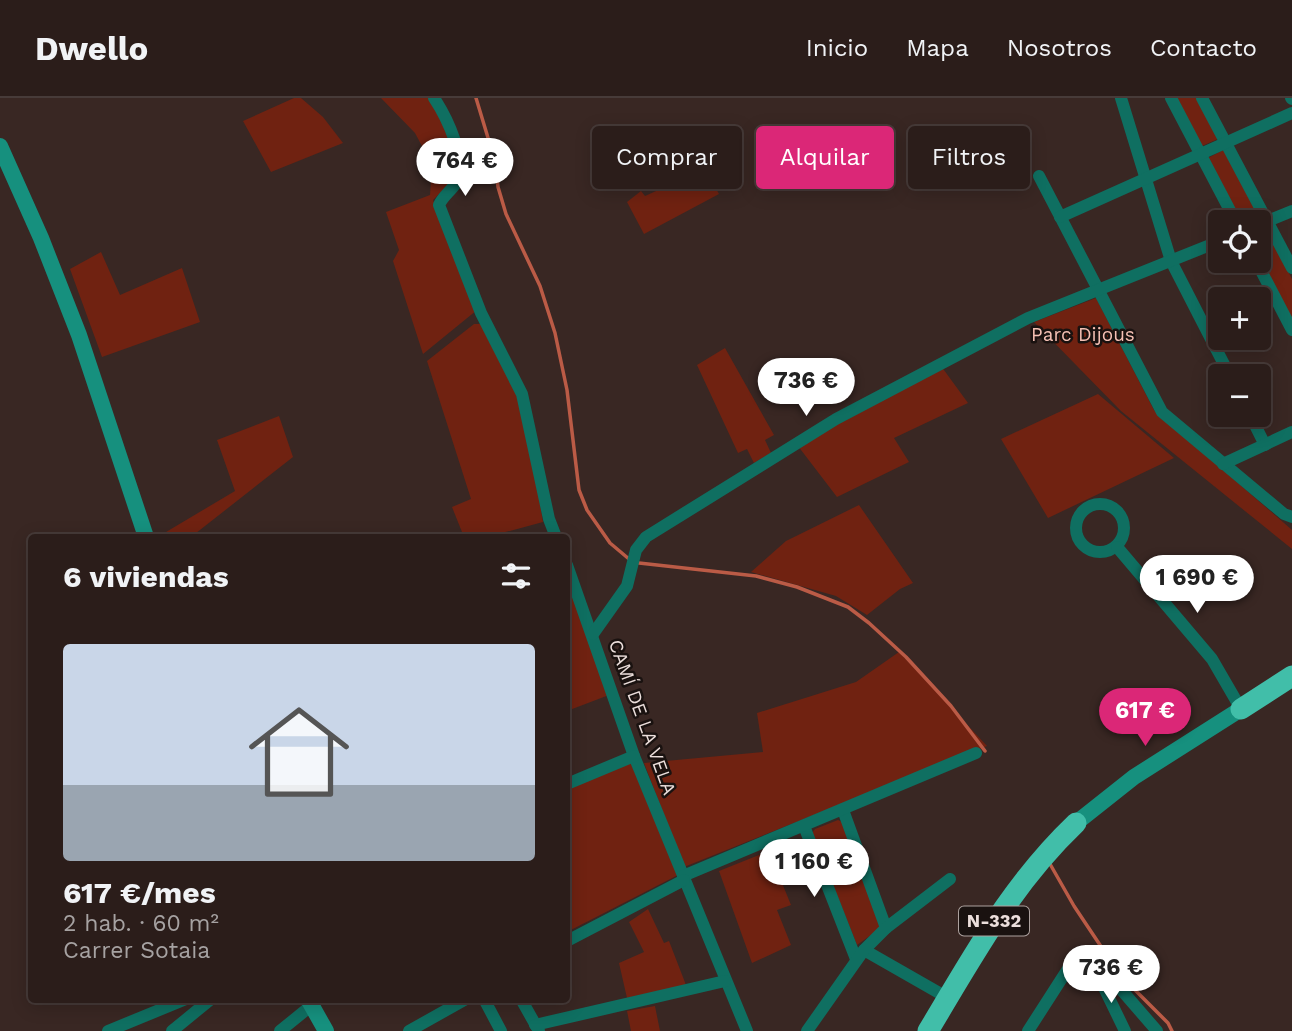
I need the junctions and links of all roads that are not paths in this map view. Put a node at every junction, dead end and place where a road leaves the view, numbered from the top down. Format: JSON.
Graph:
{"nodes":[{"id":1,"x":434,"y":98,"type":"edge"},
{"id":2,"x":1121,"y":98,"type":"edge"},
{"id":3,"x":1171,"y":98,"type":"edge"},
{"id":4,"x":1202,"y":98,"type":"edge"},
{"id":5,"x":1292,"y":113,"type":"edge"},
{"id":6,"x":1226,"y":143,"type":"junction"},
{"id":7,"x":0,"y":146,"type":"edge"},
{"id":8,"x":1201,"y":154,"type":"junction"},
{"id":9,"x":1039,"y":176,"type":"dead end"},
{"id":10,"x":1146,"y":178,"type":"junction"},
{"id":11,"x":1230,"y":210,"type":"edge"},
{"id":12,"x":1257,"y":210,"type":"edge"},
{"id":13,"x":1292,"y":211,"type":"edge"},
{"id":14,"x":1060,"y":216,"type":"junction"},
{"id":15,"x":1271,"y":220,"type":"edge"},
{"id":16,"x":1271,"y":235,"type":"edge"},
{"id":17,"x":1208,"y":246,"type":"edge"},
{"id":18,"x":1171,"y":261,"type":"junction"},
{"id":19,"x":1292,"y":268,"type":"edge"},
{"id":20,"x":1262,"y":273,"type":"edge"},
{"id":21,"x":1097,"y":291,"type":"junction"},
{"id":22,"x":1292,"y":330,"type":"edge"},
{"id":23,"x":1224,"y":364,"type":"edge"},
{"id":24,"x":1256,"y":427,"type":"edge"},
{"id":25,"x":1292,"y":432,"type":"edge"},
{"id":26,"x":1265,"y":445,"type":"junction"},
{"id":27,"x":1223,"y":464,"type":"junction"},
{"id":28,"x":1290,"y":517,"type":"edge"},
{"id":29,"x":145,"y":534,"type":"edge"},
{"id":30,"x":555,"y":534,"type":"edge"},
{"id":31,"x":1117,"y":547,"type":"dead end"},
{"id":32,"x":570,"y":573,"type":"edge"},
{"id":33,"x":593,"y":634,"type":"junction"},
{"id":34,"x":1292,"y":676,"type":"edge"},
{"id":35,"x":1241,"y":709,"type":"junction"},
{"id":36,"x":976,"y":753,"type":"dead end"},
{"id":37,"x":634,"y":756,"type":"junction"},
{"id":38,"x":570,"y":783,"type":"edge"},
{"id":39,"x":843,"y":810,"type":"junction"},
{"id":40,"x":1076,"y":823,"type":"joint"},
{"id":41,"x":804,"y":826,"type":"junction"},
{"id":42,"x":683,"y":878,"type":"junction"},
{"id":43,"x":950,"y":879,"type":"dead end"},
{"id":44,"x":886,"y":928,"type":"junction"},
{"id":45,"x":570,"y":939,"type":"edge"},
{"id":46,"x":1084,"y":953,"type":"junction"},
{"id":47,"x":860,"y":955,"type":"junction"},
{"id":48,"x":725,"y":981,"type":"junction"},
{"id":49,"x":948,"y":998,"type":"junction"},
{"id":50,"x":176,"y":1003,"type":"edge"},
{"id":51,"x":206,"y":1003,"type":"edge"},
{"id":52,"x":309,"y":1003,"type":"edge"},
{"id":53,"x":311,"y":1003,"type":"edge"},
{"id":54,"x":459,"y":1003,"type":"edge"},
{"id":55,"x":486,"y":1003,"type":"edge"},
{"id":56,"x":523,"y":1003,"type":"edge"},
{"id":57,"x":537,"y":1028,"type":"edge"},
{"id":58,"x":108,"y":1031,"type":"edge"},
{"id":59,"x":172,"y":1031,"type":"edge"},
{"id":60,"x":280,"y":1031,"type":"edge"},
{"id":61,"x":326,"y":1031,"type":"edge"},
{"id":62,"x":409,"y":1031,"type":"edge"},
{"id":63,"x":502,"y":1031,"type":"edge"},
{"id":64,"x":747,"y":1031,"type":"edge"},
{"id":65,"x":807,"y":1031,"type":"edge"},
{"id":66,"x":928,"y":1031,"type":"edge"},
{"id":67,"x":1028,"y":1031,"type":"edge"},
{"id":68,"x":1125,"y":1031,"type":"edge"},
{"id":69,"x":1157,"y":1031,"type":"edge"}],
"edges":[{"from":1,"to":30,"type":"street"},
{"from":2,"to":10,"type":"street"},
{"from":3,"to":8,"type":"street"},
{"from":4,"to":6,"type":"street"},
{"from":5,"to":6,"type":"street"},
{"from":6,"to":8,"type":"street"},
{"from":6,"to":12,"type":"street"},
{"from":7,"to":29,"type":"main road"},
{"from":8,"to":10,"type":"street"},
{"from":8,"to":11,"type":"street"},
{"from":9,"to":14,"type":"street"},
{"from":10,"to":14,"type":"street"},
{"from":10,"to":18,"type":"street"},
{"from":13,"to":15,"type":"street"},
{"from":14,"to":21,"type":"street"},
{"from":16,"to":19,"type":"street"},
{"from":17,"to":18,"type":"street"},
{"from":18,"to":21,"type":"street"},
{"from":18,"to":23,"type":"street"},
{"from":20,"to":22,"type":"street"},
{"from":21,"to":27,"type":"street"},
{"from":21,"to":33,"type":"street"},
{"from":24,"to":26,"type":"street"},
{"from":25,"to":26,"type":"street"},
{"from":26,"to":27,"type":"street"},
{"from":27,"to":28,"type":"street"},
{"from":31,"to":35,"type":"street"},
{"from":32,"to":33,"type":"street","name":"CAMÍ DE LA VELA"},
{"from":33,"to":37,"type":"street","name":"CAMÍ DE LA VELA"},
{"from":34,"to":35,"type":"highway"},
{"from":35,"to":40,"type":"main road"},
{"from":36,"to":39,"type":"street"},
{"from":37,"to":38,"type":"street"},
{"from":37,"to":42,"type":"street","name":"CAMÍ DE LA VELA"},
{"from":39,"to":41,"type":"street"},
{"from":39,"to":44,"type":"street"},
{"from":40,"to":49,"type":"highway","number":"N-332"},
{"from":41,"to":42,"type":"street"},
{"from":41,"to":47,"type":"street"},
{"from":42,"to":45,"type":"street"},
{"from":42,"to":48,"type":"street","name":"CAMÍ DE LA VELA"},
{"from":43,"to":44,"type":"street"},
{"from":44,"to":47,"type":"street"},
{"from":46,"to":67,"type":"street"},
{"from":46,"to":68,"type":"street"},
{"from":46,"to":69,"type":"street"},
{"from":47,"to":49,"type":"street"},
{"from":47,"to":65,"type":"street"},
{"from":48,"to":57,"type":"street"},
{"from":48,"to":64,"type":"street","name":"CAMÍ DE LA VELA"},
{"from":49,"to":66,"type":"highway","number":"N-332"},
{"from":50,"to":58,"type":"street"},
{"from":51,"to":59,"type":"street"},
{"from":52,"to":60,"type":"street"},
{"from":53,"to":61,"type":"main road"},
{"from":54,"to":62,"type":"street"},
{"from":55,"to":63,"type":"street"},
{"from":56,"to":57,"type":"street"}]}
